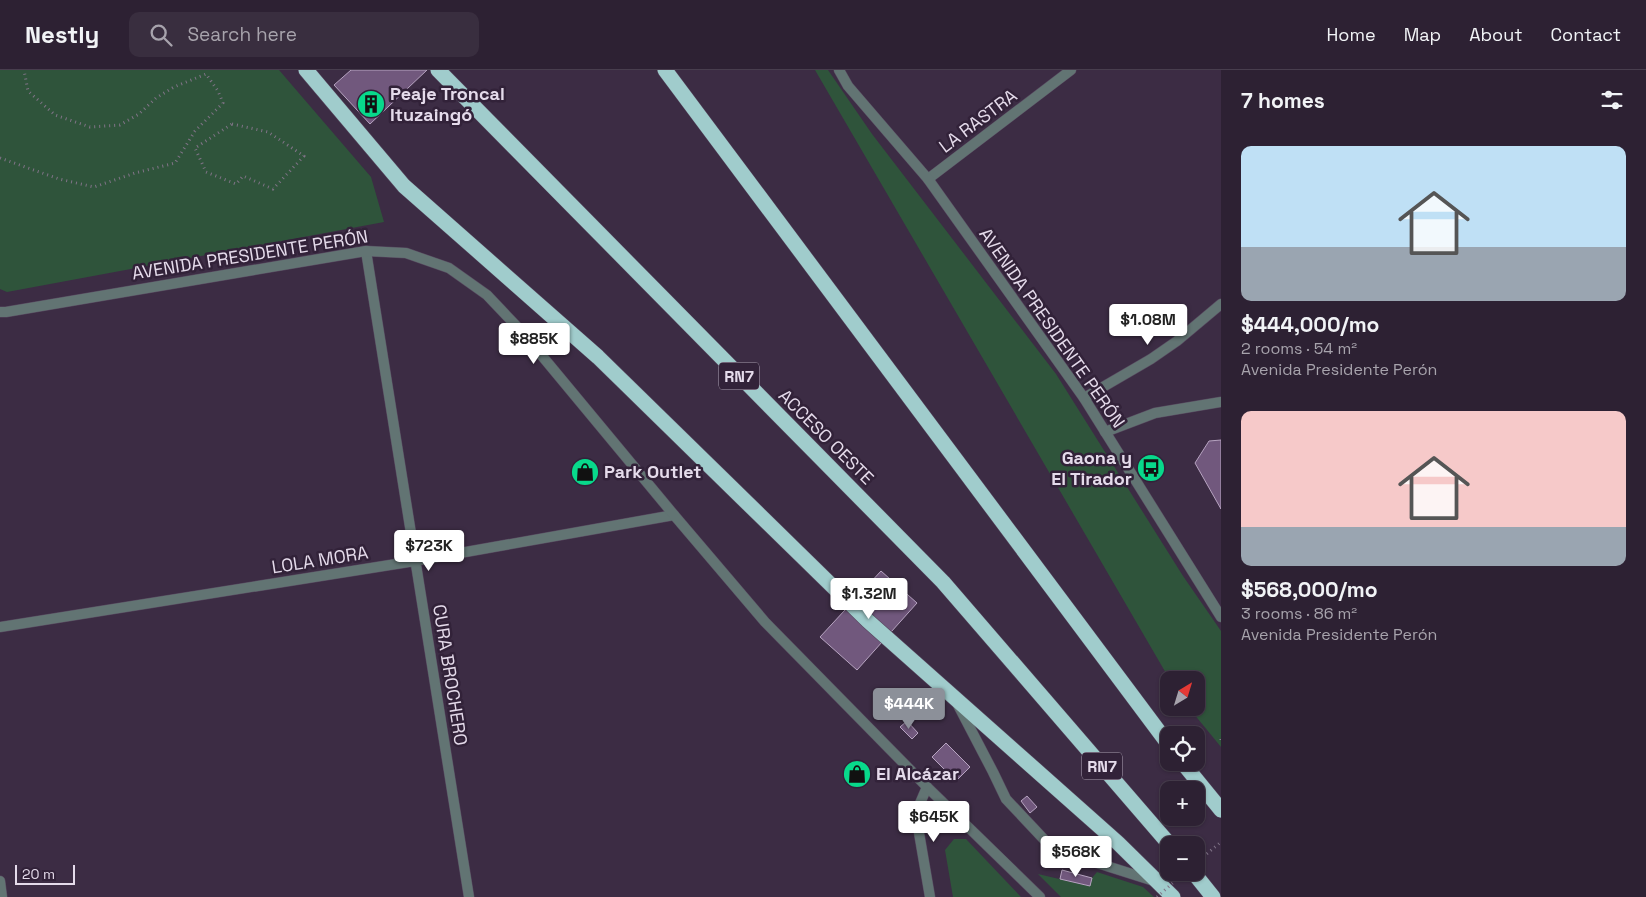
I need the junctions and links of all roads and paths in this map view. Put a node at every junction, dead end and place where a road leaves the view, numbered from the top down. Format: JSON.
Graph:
{"nodes":[{"id":1,"x":24,"y":70,"type":"edge"},
{"id":2,"x":306,"y":70,"type":"edge"},
{"id":3,"x":438,"y":70,"type":"edge"},
{"id":4,"x":665,"y":70,"type":"edge"},
{"id":5,"x":839,"y":70,"type":"edge"},
{"id":6,"x":1071,"y":70,"type":"edge"},
{"id":7,"x":268,"y":132,"type":"joint"},
{"id":8,"x":0,"y":158,"type":"edge"},
{"id":9,"x":928,"y":179,"type":"junction"},
{"id":10,"x":366,"y":251,"type":"junction"},
{"id":11,"x":1221,"y":304,"type":"edge"},
{"id":12,"x":0,"y":312,"type":"edge"},
{"id":13,"x":1084,"y":398,"type":"junction"},
{"id":14,"x":1221,"y":402,"type":"edge"},
{"id":15,"x":1105,"y":432,"type":"junction"},
{"id":16,"x":674,"y":515,"type":"junction"},
{"id":17,"x":415,"y":561,"type":"junction"},
{"id":18,"x":1221,"y":617,"type":"edge"},
{"id":19,"x":0,"y":628,"type":"edge"},
{"id":20,"x":952,"y":695,"type":"junction"},
{"id":21,"x":1160,"y":733,"type":"edge"},
{"id":22,"x":1189,"y":771,"type":"edge"},
{"id":23,"x":927,"y":787,"type":"junction"},
{"id":24,"x":1221,"y":810,"type":"edge"},
{"id":25,"x":1162,"y":836,"type":"edge"},
{"id":26,"x":1221,"y":842,"type":"edge"},
{"id":27,"x":1205,"y":855,"type":"edge"},
{"id":28,"x":0,"y":881,"type":"edge"},
{"id":29,"x":1172,"y":881,"type":"edge"},
{"id":30,"x":1200,"y":881,"type":"edge"},
{"id":31,"x":1159,"y":890,"type":"edge"},
{"id":32,"x":2,"y":897,"type":"edge"},
{"id":33,"x":469,"y":897,"type":"edge"},
{"id":34,"x":930,"y":897,"type":"edge"},
{"id":35,"x":1040,"y":897,"type":"edge"},
{"id":36,"x":1173,"y":897,"type":"edge"},
{"id":37,"x":1213,"y":897,"type":"edge"}],
"edges":[{"from":1,"to":8,"type":"path"},
{"from":2,"to":20,"type":"highway"},
{"from":3,"to":25,"type":"highway","name":"ACCESO OESTE","number":"RN7"},
{"from":4,"to":21,"type":"highway"},
{"from":5,"to":9,"type":"street","name":"AVENIDA PRESIDENTE PERÓN"},
{"from":6,"to":9,"type":"street","name":"LA RASTRA"},
{"from":7,"to":7,"type":"path"},
{"from":9,"to":13,"type":"street","name":"AVENIDA PRESIDENTE PERÓN"},
{"from":10,"to":12,"type":"street","name":"AVENIDA PRESIDENTE PERÓN"},
{"from":10,"to":16,"type":"street","name":"AVENIDA PRESIDENTE PERÓN"},
{"from":10,"to":17,"type":"street","name":"CURA BROCHERO"},
{"from":11,"to":13,"type":"street"},
{"from":13,"to":15,"type":"street","name":"AVENIDA PRESIDENTE PERÓN"},
{"from":14,"to":15,"type":"street"},
{"from":15,"to":18,"type":"street","name":"AVENIDA PRESIDENTE PERÓN"},
{"from":16,"to":17,"type":"street","name":"LOLA MORA"},
{"from":16,"to":23,"type":"street","name":"AVENIDA PRESIDENTE PERÓN"},
{"from":17,"to":19,"type":"street","name":"LOLA MORA"},
{"from":17,"to":33,"type":"street","name":"CURA BROCHERO"},
{"from":20,"to":31,"type":"highway"},
{"from":20,"to":31,"type":"street"},
{"from":22,"to":24,"type":"highway"},
{"from":23,"to":34,"type":"street"},
{"from":23,"to":35,"type":"street","name":"AVENIDA PRESIDENTE PERÓN"},
{"from":26,"to":27,"type":"path"},
{"from":28,"to":32,"type":"street"},
{"from":29,"to":31,"type":"path","bridge":true},
{"from":30,"to":37,"type":"highway"},
{"from":31,"to":36,"type":"highway"}]}
